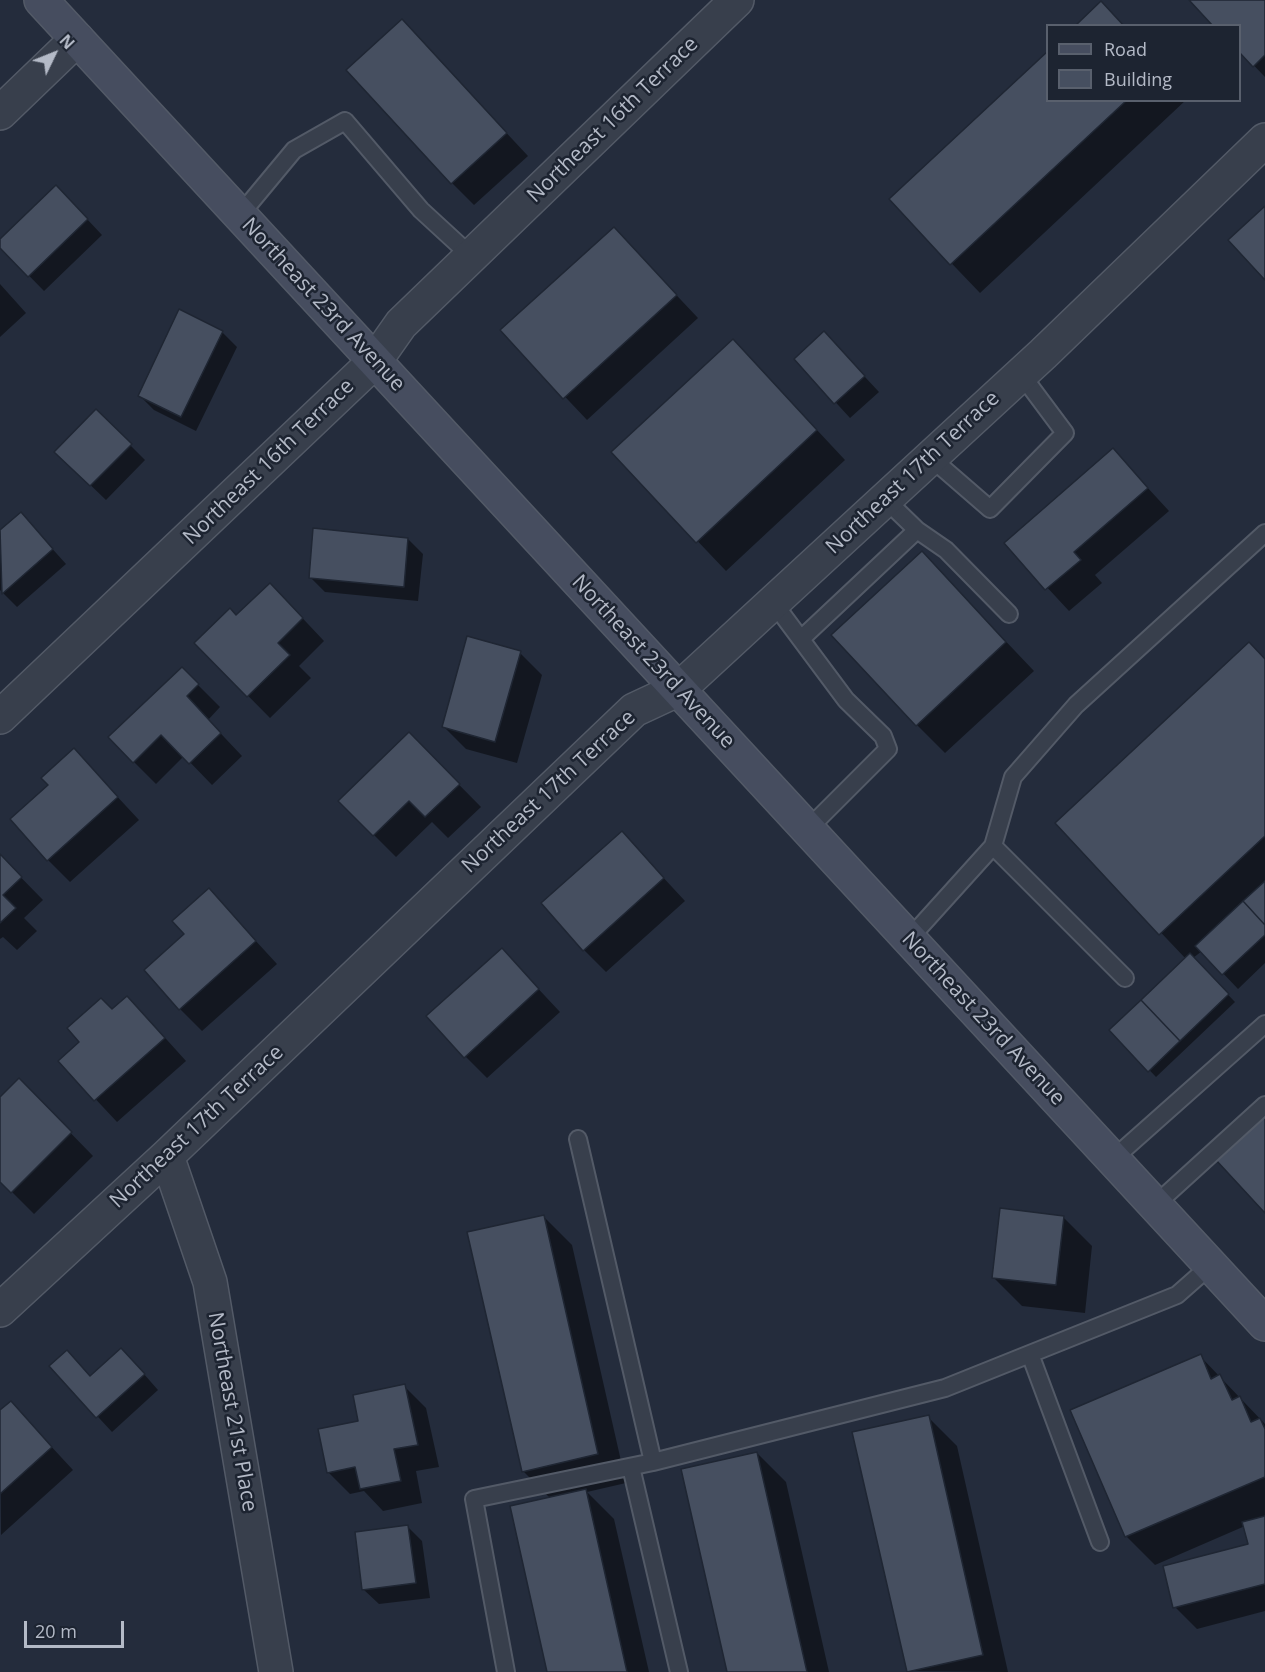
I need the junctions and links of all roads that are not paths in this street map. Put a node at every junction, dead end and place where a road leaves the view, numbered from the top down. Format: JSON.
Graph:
{"nodes":[{"id":1,"x":41,"y":0,"type":"edge"},
{"id":2,"x":737,"y":0,"type":"edge"},
{"id":3,"x":76,"y":39,"type":"junction"},
{"id":4,"x":0,"y":113,"type":"edge"},
{"id":5,"x":1265,"y":140,"type":"edge"},
{"id":6,"x":240,"y":215,"type":"junction"},
{"id":7,"x":471,"y":256,"type":"junction"},
{"id":8,"x":375,"y":361,"type":"junction"},
{"id":9,"x":1021,"y":374,"type":"junction"},
{"id":10,"x":930,"y":457,"type":"junction"},
{"id":11,"x":885,"y":499,"type":"junction"},
{"id":12,"x":917,"y":530,"type":"junction"},
{"id":13,"x":1265,"y":532,"type":"edge"},
{"id":14,"x":773,"y":602,"type":"junction"},
{"id":15,"x":1009,"y":614,"type":"dead end"},
{"id":16,"x":801,"y":639,"type":"junction"},
{"id":17,"x":679,"y":690,"type":"junction"},
{"id":18,"x":0,"y":717,"type":"edge"},
{"id":19,"x":808,"y":829,"type":"junction"},
{"id":20,"x":993,"y":846,"type":"junction"},
{"id":21,"x":909,"y":939,"type":"junction"},
{"id":22,"x":1125,"y":978,"type":"dead end"},
{"id":23,"x":1265,"y":1023,"type":"edge"},
{"id":24,"x":1265,"y":1105,"type":"edge"},
{"id":25,"x":578,"y":1138,"type":"dead end"},
{"id":26,"x":167,"y":1156,"type":"junction"},
{"id":27,"x":1113,"y":1159,"type":"junction"},
{"id":28,"x":1155,"y":1205,"type":"junction"},
{"id":29,"x":1211,"y":1265,"type":"junction"},
{"id":30,"x":0,"y":1310,"type":"edge"},
{"id":31,"x":1265,"y":1324,"type":"edge"},
{"id":32,"x":1030,"y":1354,"type":"junction"},
{"id":33,"x":653,"y":1462,"type":"junction"},
{"id":34,"x":631,"y":1467,"type":"junction"},
{"id":35,"x":1100,"y":1542,"type":"dead end"},
{"id":36,"x":276,"y":1672,"type":"edge"},
{"id":37,"x":506,"y":1672,"type":"edge"},
{"id":38,"x":679,"y":1672,"type":"edge"}],
"edges":[{"from":1,"to":3,"type":"main road","name":"Northeast 23rd Avenue"},
{"from":2,"to":7,"type":"street","name":"Northeast 16th Terrace"},
{"from":3,"to":4,"type":"street"},
{"from":3,"to":6,"type":"main road","name":"Northeast 23rd Avenue"},
{"from":5,"to":9,"type":"street","name":"Northeast 17th Terrace"},
{"from":6,"to":7,"type":"lane"},
{"from":6,"to":8,"type":"main road","name":"Northeast 23rd Avenue"},
{"from":7,"to":8,"type":"street","name":"Northeast 16th Terrace"},
{"from":8,"to":17,"type":"main road","name":"Northeast 23rd Avenue"},
{"from":8,"to":18,"type":"street","name":"Northeast 16th Terrace"},
{"from":9,"to":10,"type":"street","name":"Northeast 17th Terrace"},
{"from":9,"to":10,"type":"lane"},
{"from":10,"to":11,"type":"street","name":"Northeast 17th Terrace"},
{"from":11,"to":12,"type":"lane"},
{"from":11,"to":14,"type":"street","name":"Northeast 17th Terrace"},
{"from":12,"to":15,"type":"lane"},
{"from":12,"to":16,"type":"lane"},
{"from":13,"to":20,"type":"lane"},
{"from":14,"to":16,"type":"lane"},
{"from":14,"to":17,"type":"street","name":"Northeast 17th Terrace"},
{"from":16,"to":19,"type":"lane"},
{"from":17,"to":19,"type":"main road","name":"Northeast 23rd Avenue"},
{"from":17,"to":26,"type":"street","name":"Northeast 17th Terrace"},
{"from":19,"to":21,"type":"main road","name":"Northeast 23rd Avenue"},
{"from":20,"to":21,"type":"lane"},
{"from":20,"to":22,"type":"lane"},
{"from":21,"to":27,"type":"main road","name":"Northeast 23rd Avenue"},
{"from":23,"to":27,"type":"lane"},
{"from":24,"to":28,"type":"lane"},
{"from":25,"to":33,"type":"lane"},
{"from":26,"to":30,"type":"street","name":"Northeast 17th Terrace"},
{"from":26,"to":36,"type":"street","name":"Northeast 21st Place"},
{"from":27,"to":28,"type":"main road","name":"Northeast 23rd Avenue"},
{"from":28,"to":29,"type":"main road","name":"Northeast 23rd Avenue"},
{"from":29,"to":31,"type":"main road","name":"Northeast 23rd Avenue"},
{"from":29,"to":32,"type":"lane"},
{"from":32,"to":33,"type":"lane"},
{"from":32,"to":35,"type":"lane"},
{"from":33,"to":34,"type":"lane"},
{"from":34,"to":37,"type":"lane"},
{"from":34,"to":38,"type":"lane"}]}
